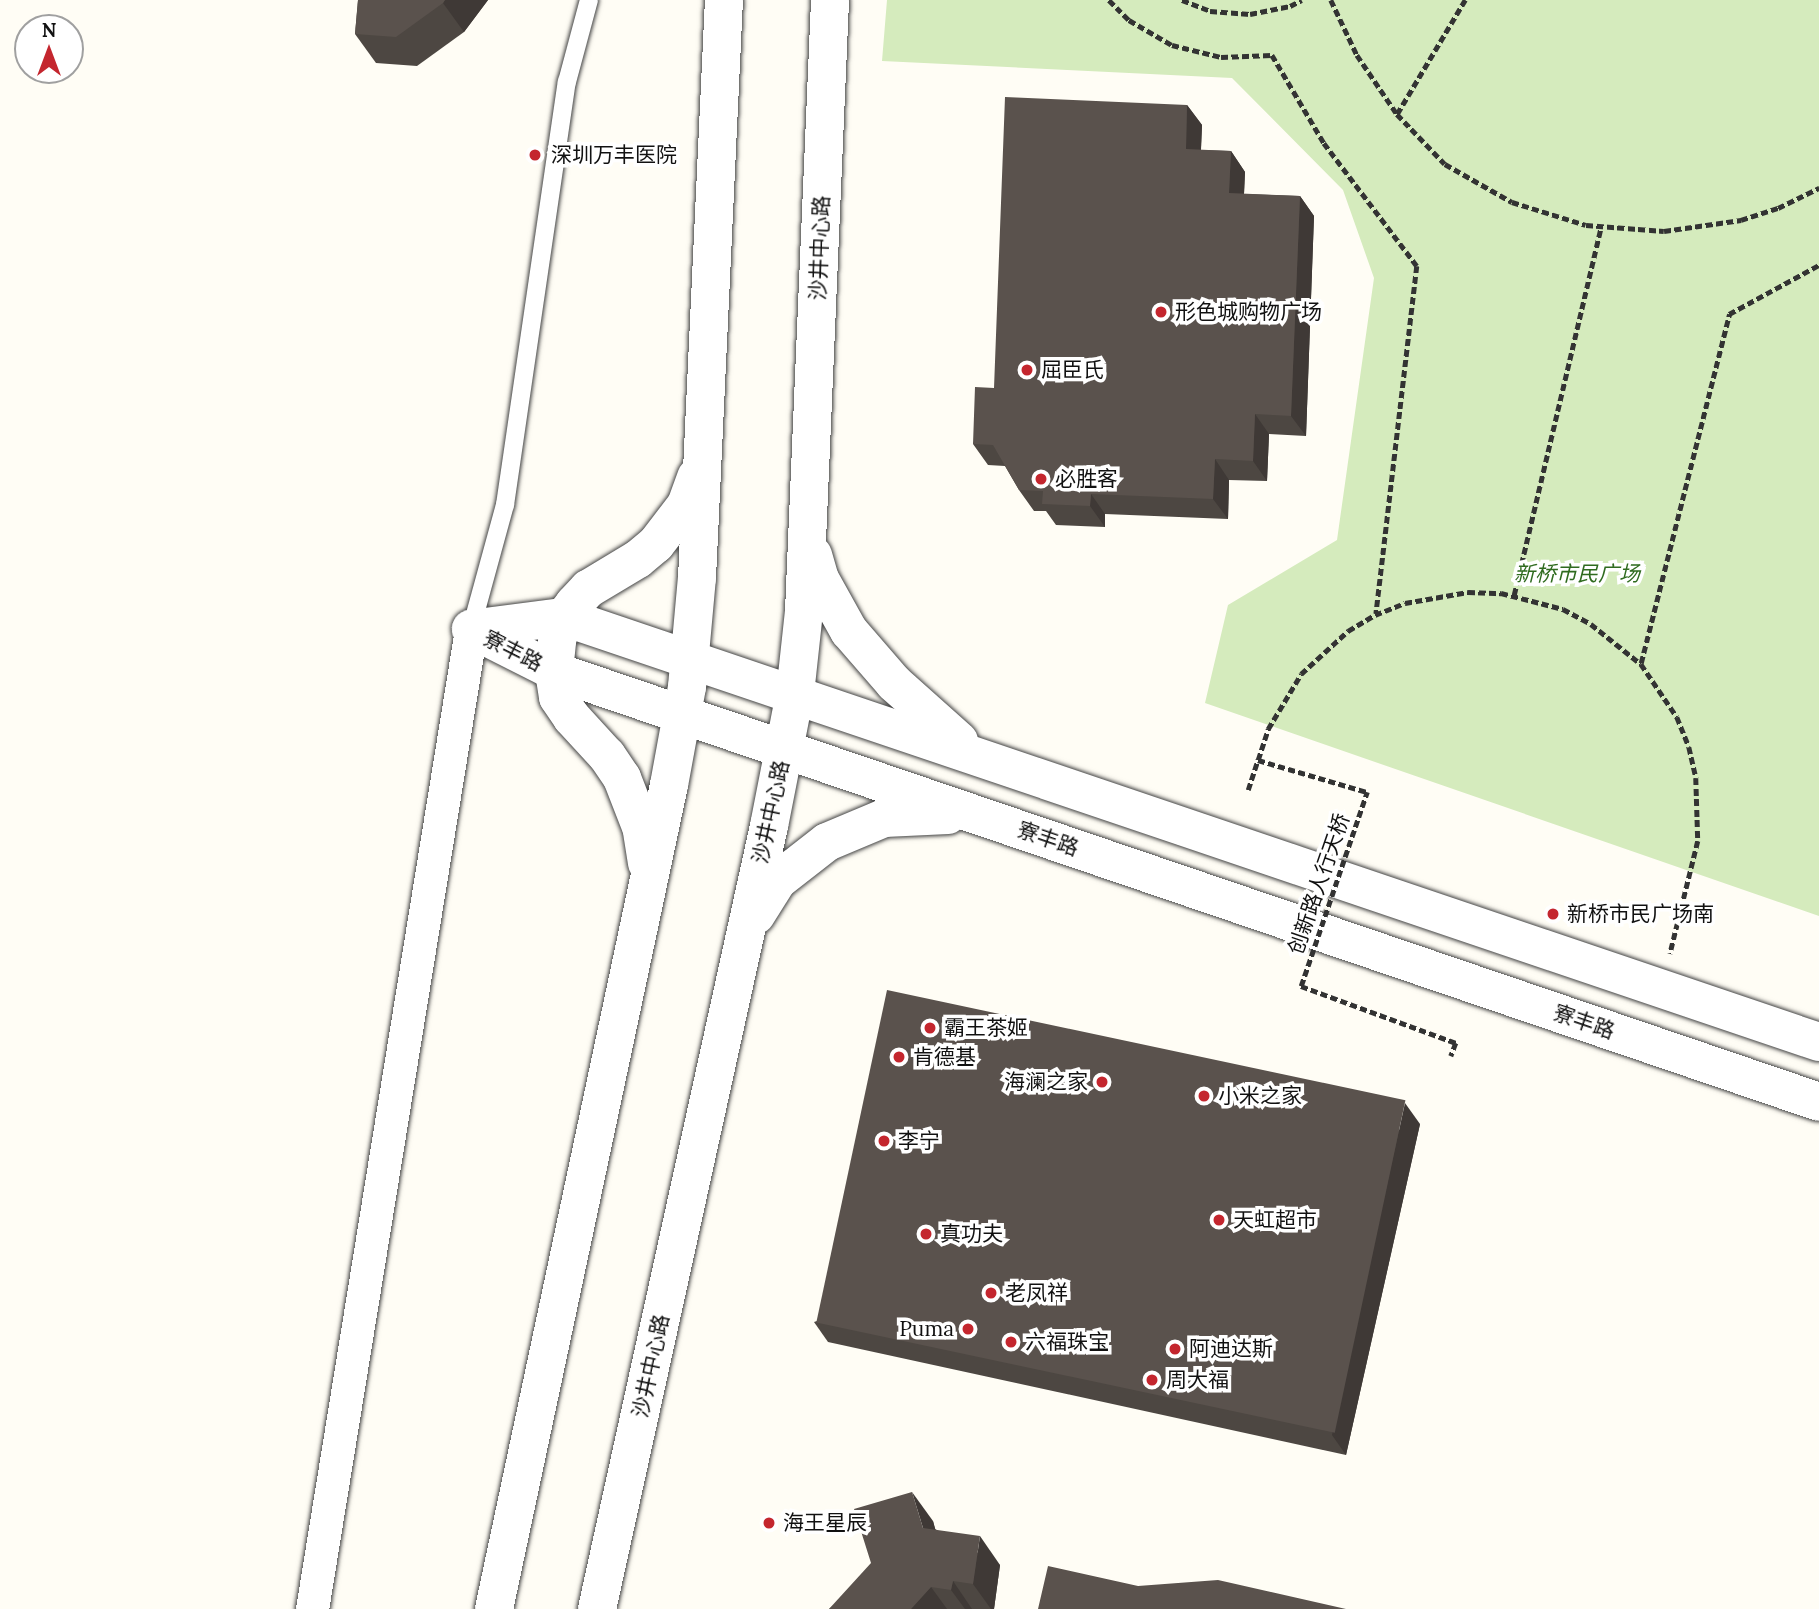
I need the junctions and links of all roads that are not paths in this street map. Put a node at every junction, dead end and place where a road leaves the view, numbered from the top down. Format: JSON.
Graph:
{"nodes":[{"id":1,"x":589,"y":0,"type":"edge"},
{"id":2,"x":724,"y":0,"type":"edge"},
{"id":3,"x":830,"y":0,"type":"edge"},
{"id":4,"x":703,"y":459,"type":"junction"},
{"id":5,"x":808,"y":527,"type":"junction"},
{"id":6,"x":565,"y":617,"type":"junction"},
{"id":7,"x":471,"y":629,"type":"junction"},
{"id":8,"x":690,"y":659,"type":"junction"},
{"id":9,"x":554,"y":671,"type":"junction"},
{"id":10,"x":794,"y":694,"type":"junction"},
{"id":11,"x":682,"y":715,"type":"junction"},
{"id":12,"x":784,"y":749,"type":"junction"},
{"id":13,"x":993,"y":762,"type":"junction"},
{"id":14,"x":985,"y":818,"type":"junction"},
{"id":15,"x":649,"y":879,"type":"junction"},
{"id":16,"x":745,"y":935,"type":"junction"},
{"id":17,"x":1819,"y":1042,"type":"edge"},
{"id":18,"x":1819,"y":1102,"type":"edge"},
{"id":19,"x":312,"y":1609,"type":"edge"},
{"id":20,"x":494,"y":1609,"type":"edge"},
{"id":21,"x":597,"y":1609,"type":"edge"}],
"edges":[{"from":1,"to":7,"type":"lane"},
{"from":2,"to":4,"type":"street"},
{"from":3,"to":5,"type":"street","name":"沙井中心路"},
{"from":4,"to":6,"type":"street"},
{"from":4,"to":8,"type":"street"},
{"from":5,"to":10,"type":"street","name":"沙井中心路"},
{"from":5,"to":13,"type":"street"},
{"from":6,"to":7,"type":"street","name":"寮丰路"},
{"from":6,"to":8,"type":"street","name":"寮丰路"},
{"from":6,"to":9,"type":"street"},
{"from":7,"to":9,"type":"street","name":"寮丰路"},
{"from":7,"to":19,"type":"street"},
{"from":8,"to":10,"type":"street","name":"寮丰路"},
{"from":8,"to":11,"type":"street"},
{"from":9,"to":11,"type":"street","name":"寮丰路"},
{"from":9,"to":15,"type":"street"},
{"from":10,"to":12,"type":"street","name":"沙井中心路"},
{"from":10,"to":13,"type":"street","name":"寮丰路"},
{"from":11,"to":12,"type":"street","name":"寮丰路"},
{"from":11,"to":15,"type":"street"},
{"from":12,"to":14,"type":"street","name":"寮丰路"},
{"from":12,"to":16,"type":"street","name":"沙井中心路"},
{"from":13,"to":17,"type":"street","name":"寮丰路"},
{"from":14,"to":16,"type":"street"},
{"from":14,"to":18,"type":"street","name":"寮丰路"},
{"from":15,"to":20,"type":"street"},
{"from":16,"to":21,"type":"street","name":"沙井中心路"}]}
